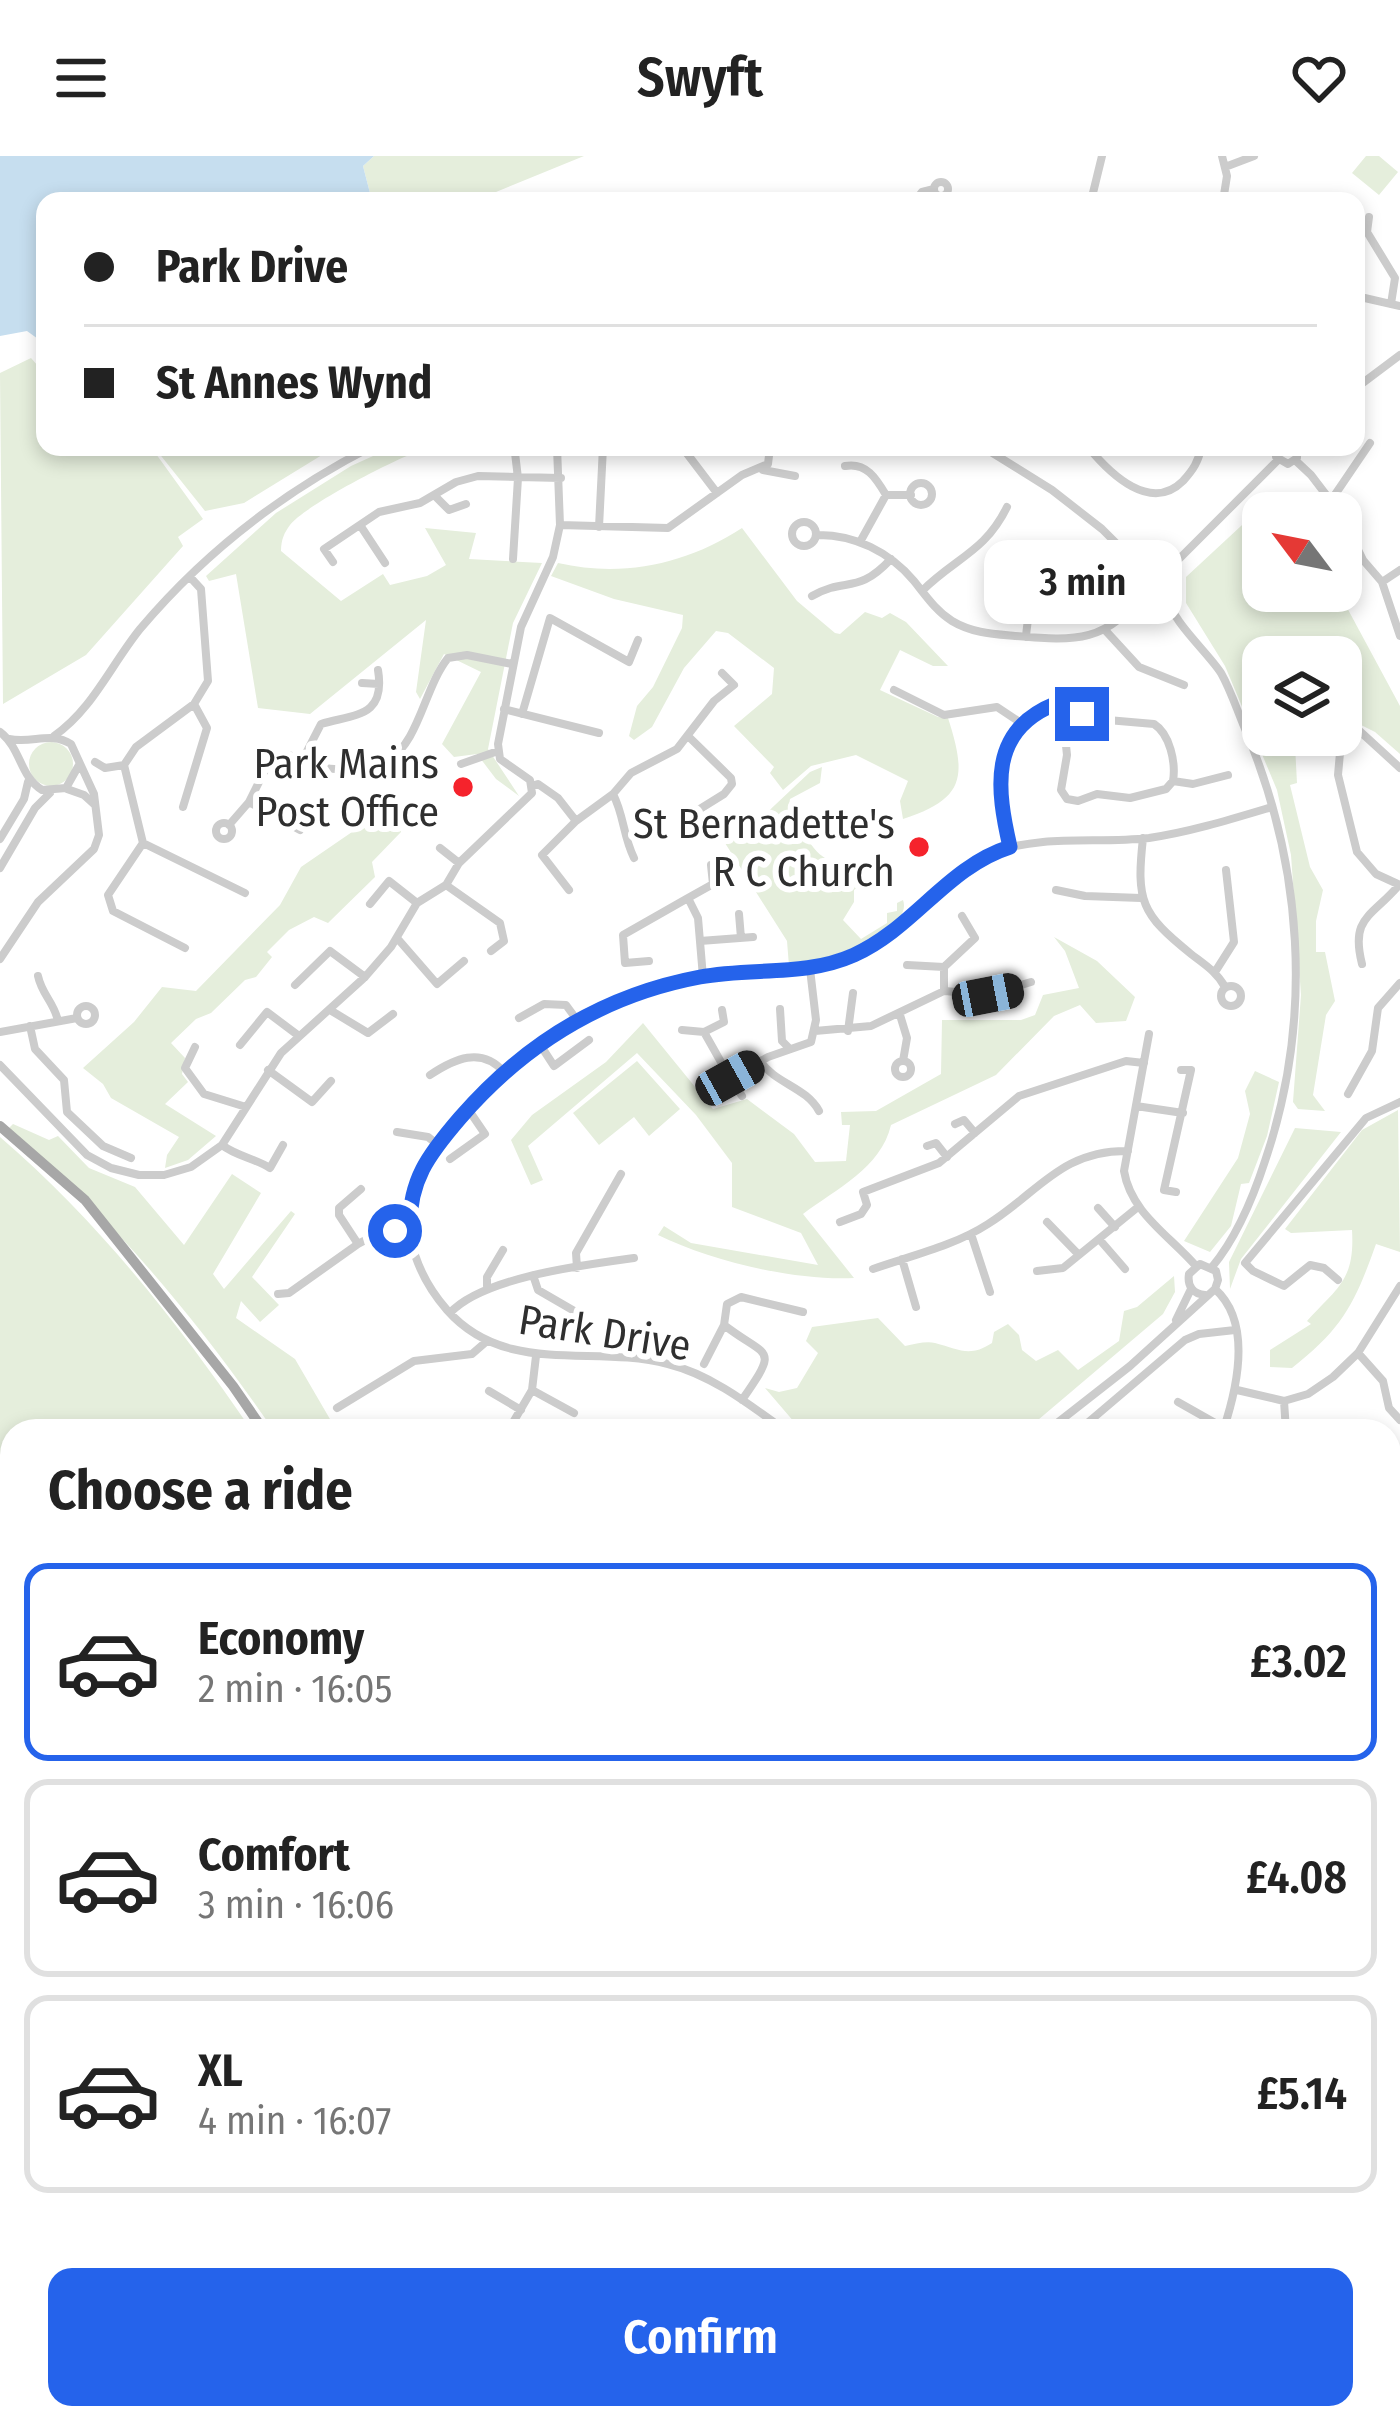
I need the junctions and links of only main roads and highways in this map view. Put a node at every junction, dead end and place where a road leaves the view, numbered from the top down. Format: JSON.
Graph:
{"nodes":[{"id":1,"x":0,"y":1126,"type":"edge"},
{"id":2,"x":255,"y":1419,"type":"edge"}],
"edges":[{"from":1,"to":2,"type":"main road"}]}
